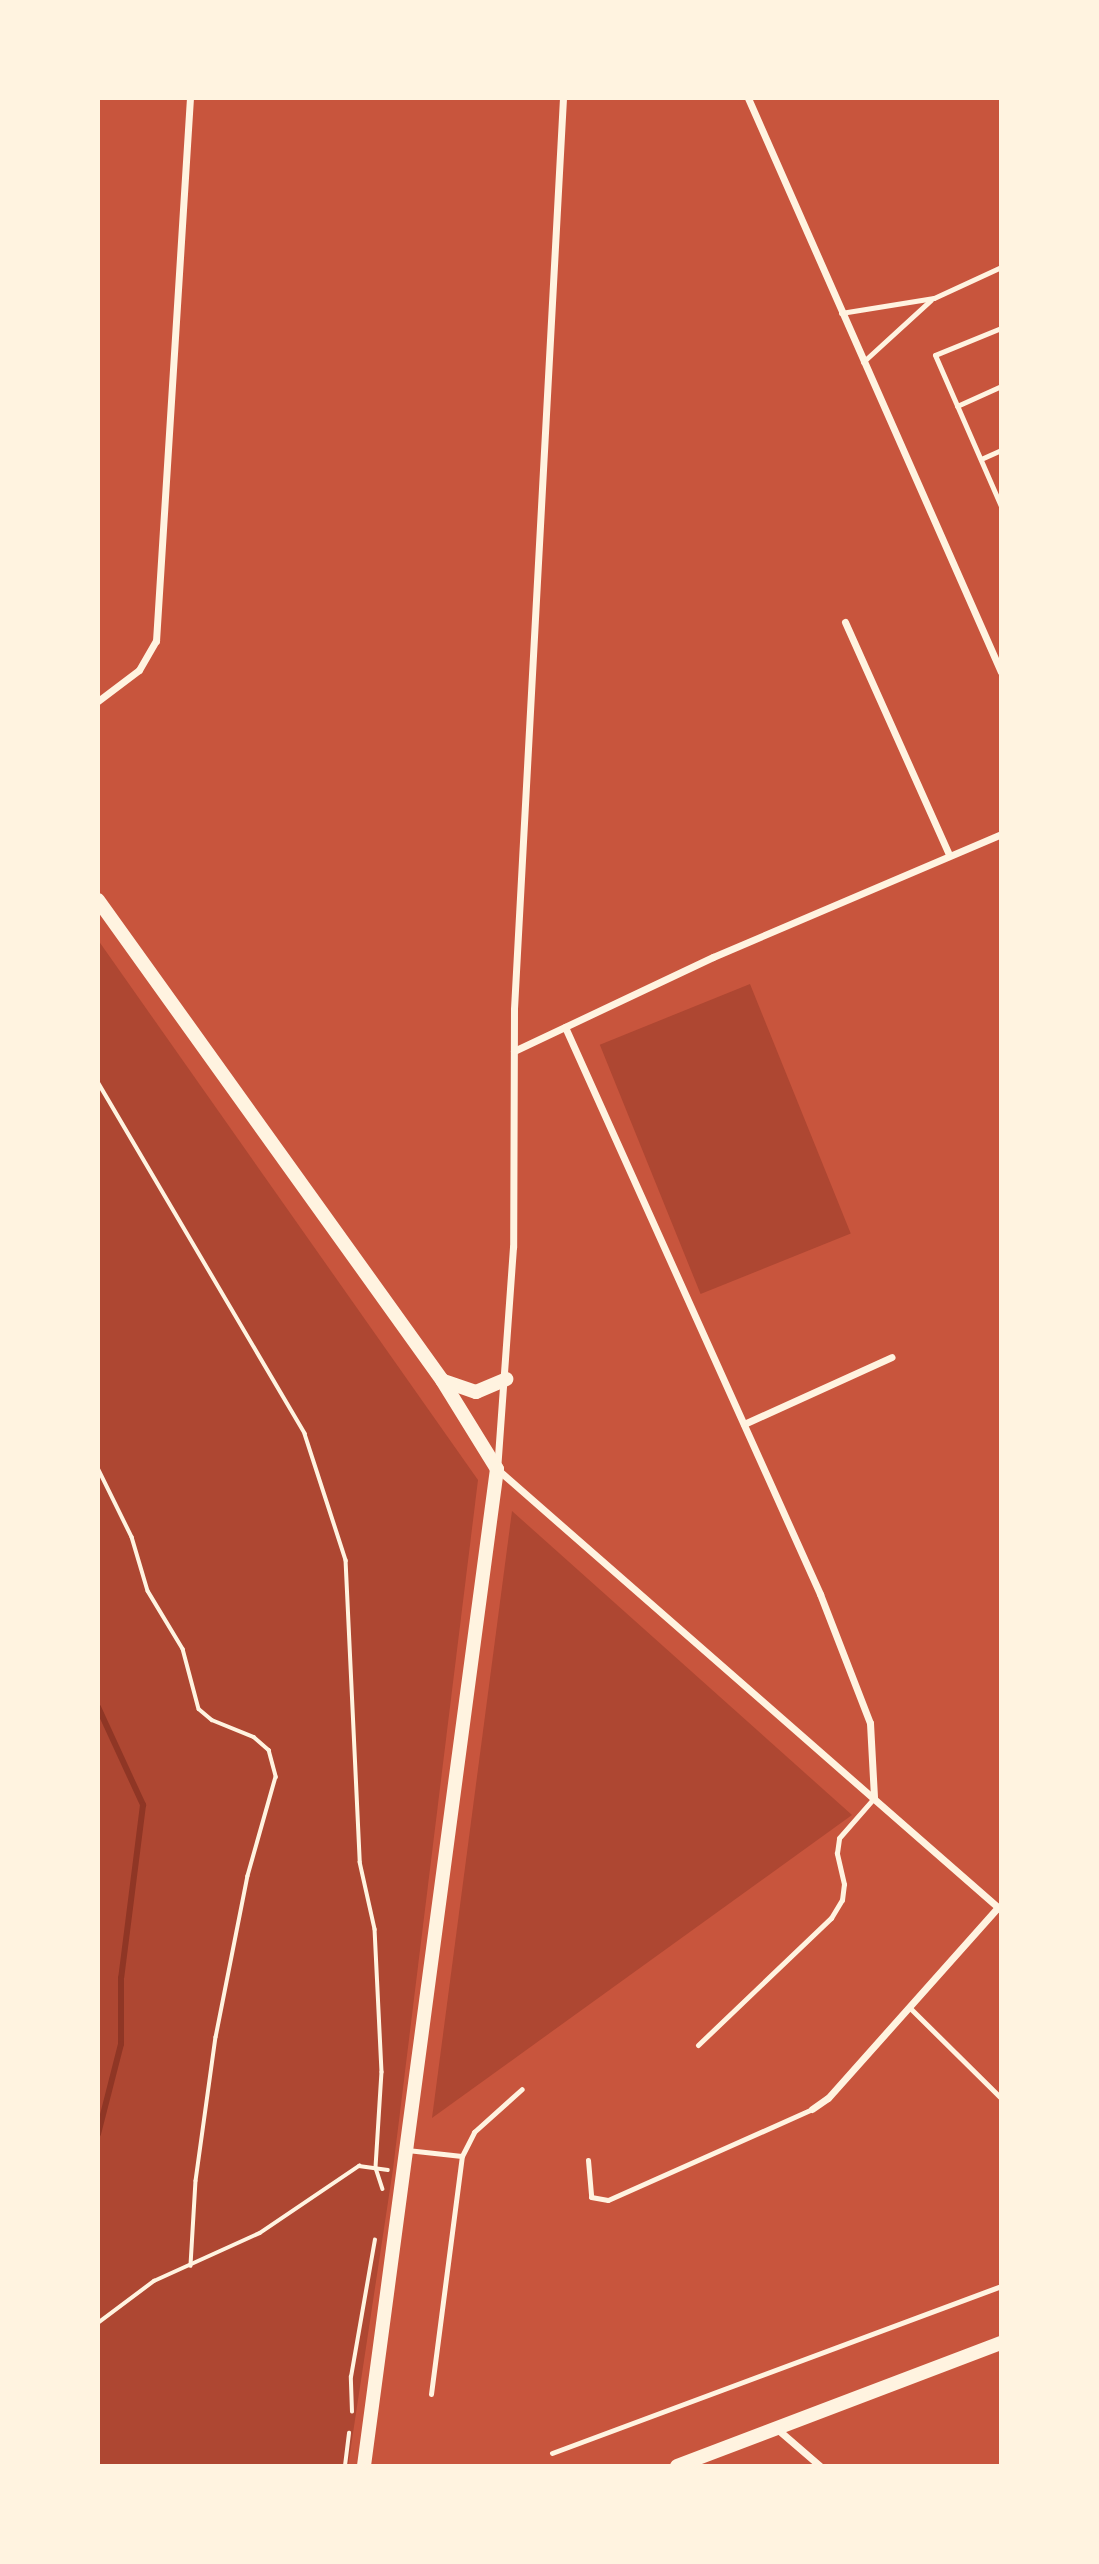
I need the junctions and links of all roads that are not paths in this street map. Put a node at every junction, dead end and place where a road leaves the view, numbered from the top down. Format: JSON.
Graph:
{"nodes":[{"id":1,"x":191,"y":98,"type":"edge"},
{"id":2,"x":563,"y":98,"type":"edge"},
{"id":3,"x":748,"y":98,"type":"edge"},
{"id":4,"x":1001,"y":267,"type":"edge"},
{"id":5,"x":934,"y":298,"type":"junction"},
{"id":6,"x":841,"y":313,"type":"junction"},
{"id":7,"x":1001,"y":328,"type":"edge"},
{"id":8,"x":863,"y":362,"type":"junction"},
{"id":9,"x":1001,"y":386,"type":"edge"},
{"id":10,"x":957,"y":406,"type":"junction"},
{"id":11,"x":1001,"y":450,"type":"edge"},
{"id":12,"x":981,"y":459,"type":"junction"},
{"id":13,"x":1001,"y":506,"type":"edge"},
{"id":14,"x":845,"y":622,"type":"dead end"},
{"id":15,"x":1001,"y":672,"type":"edge"},
{"id":16,"x":98,"y":701,"type":"edge"},
{"id":17,"x":1001,"y":834,"type":"edge"},
{"id":18,"x":948,"y":854,"type":"junction"},
{"id":19,"x":98,"y":900,"type":"edge"},
{"id":20,"x":565,"y":1027,"type":"junction"},
{"id":21,"x":514,"y":1051,"type":"junction"},
{"id":22,"x":892,"y":1357,"type":"dead end"},
{"id":23,"x":506,"y":1379,"type":"junction"},
{"id":24,"x":442,"y":1380,"type":"junction"},
{"id":25,"x":744,"y":1424,"type":"junction"},
{"id":26,"x":497,"y":1469,"type":"junction"},
{"id":27,"x":874,"y":1798,"type":"junction"},
{"id":28,"x":1000,"y":1908,"type":"edge"},
{"id":29,"x":909,"y":2007,"type":"junction"},
{"id":30,"x":698,"y":2045,"type":"dead end"},
{"id":31,"x":522,"y":2089,"type":"dead end"},
{"id":32,"x":1001,"y":2098,"type":"edge"},
{"id":33,"x":813,"y":2109,"type":"joint"},
{"id":34,"x":407,"y":2150,"type":"junction"},
{"id":35,"x":462,"y":2156,"type":"junction"},
{"id":36,"x":588,"y":2160,"type":"dead end"},
{"id":37,"x":1001,"y":2286,"type":"edge"},
{"id":38,"x":1001,"y":2343,"type":"edge"},
{"id":39,"x":431,"y":2394,"type":"dead end"},
{"id":40,"x":776,"y":2428,"type":"junction"},
{"id":41,"x":552,"y":2453,"type":"dead end"},
{"id":42,"x":364,"y":2466,"type":"edge"},
{"id":43,"x":677,"y":2466,"type":"edge"},
{"id":44,"x":820,"y":2466,"type":"edge"}],
"edges":[{"from":1,"to":16,"type":"street"},
{"from":2,"to":21,"type":"street"},
{"from":3,"to":6,"type":"street"},
{"from":4,"to":5,"type":"lane"},
{"from":5,"to":6,"type":"lane"},
{"from":5,"to":8,"type":"lane"},
{"from":6,"to":8,"type":"street"},
{"from":7,"to":10,"type":"lane"},
{"from":8,"to":15,"type":"street"},
{"from":9,"to":10,"type":"lane"},
{"from":10,"to":12,"type":"lane"},
{"from":11,"to":12,"type":"lane"},
{"from":12,"to":13,"type":"lane"},
{"from":14,"to":18,"type":"street"},
{"from":17,"to":18,"type":"street"},
{"from":18,"to":20,"type":"street"},
{"from":19,"to":24,"type":"main road"},
{"from":20,"to":21,"type":"street"},
{"from":20,"to":25,"type":"street"},
{"from":21,"to":23,"type":"street"},
{"from":22,"to":25,"type":"street"},
{"from":23,"to":24,"type":"main road"},
{"from":23,"to":26,"type":"street"},
{"from":24,"to":26,"type":"main road"},
{"from":25,"to":27,"type":"street"},
{"from":26,"to":27,"type":"street"},
{"from":26,"to":34,"type":"main road"},
{"from":27,"to":28,"type":"street"},
{"from":27,"to":30,"type":"lane"},
{"from":28,"to":29,"type":"street"},
{"from":29,"to":32,"type":"lane"},
{"from":29,"to":33,"type":"street"},
{"from":31,"to":35,"type":"lane"},
{"from":33,"to":36,"type":"lane"},
{"from":34,"to":35,"type":"lane"},
{"from":34,"to":42,"type":"main road"},
{"from":35,"to":39,"type":"lane"},
{"from":37,"to":41,"type":"lane"},
{"from":38,"to":40,"type":"main road"},
{"from":40,"to":43,"type":"main road"},
{"from":40,"to":44,"type":"street"}]}
